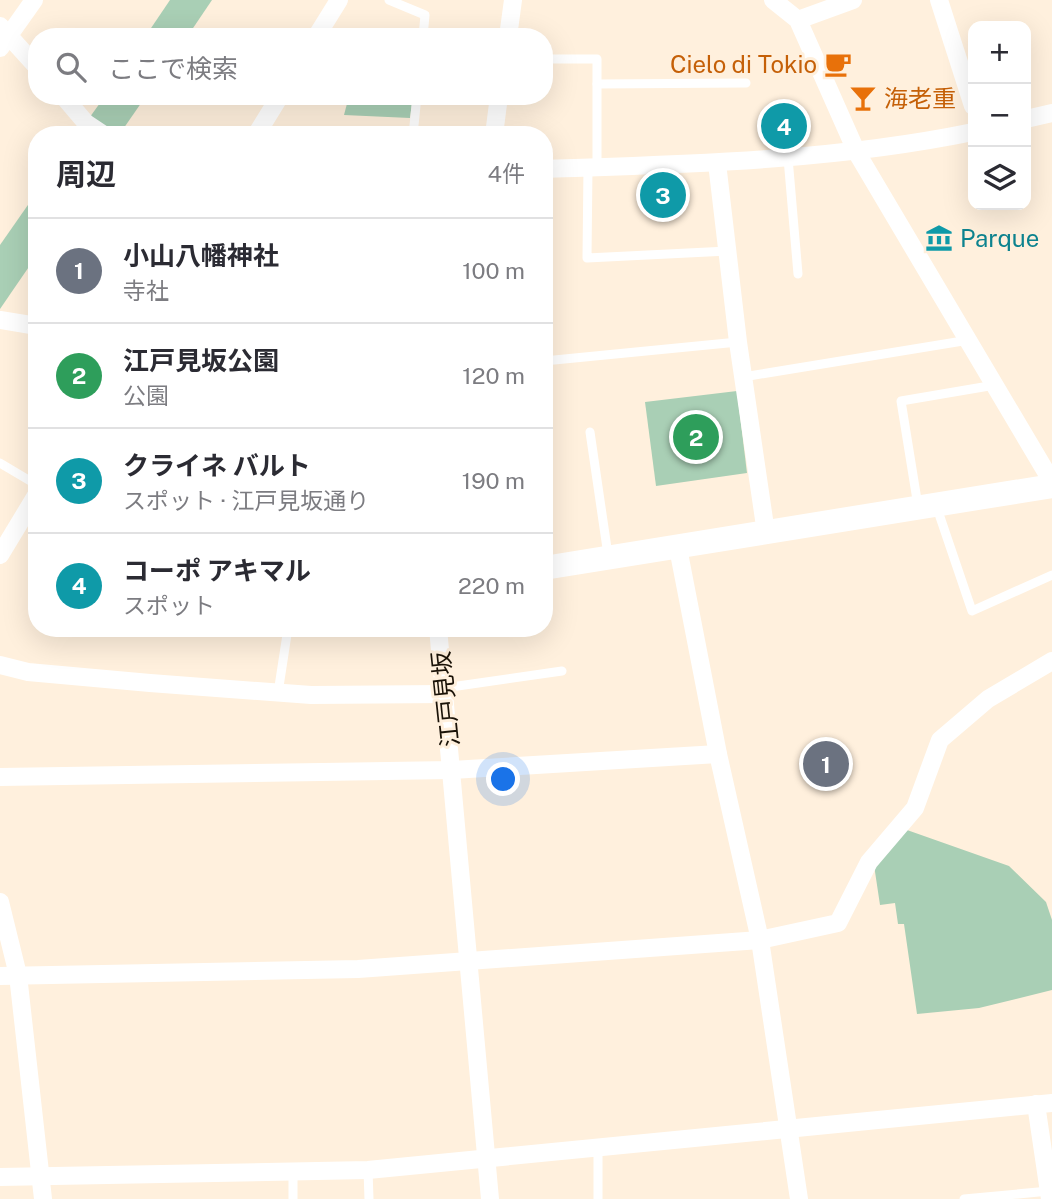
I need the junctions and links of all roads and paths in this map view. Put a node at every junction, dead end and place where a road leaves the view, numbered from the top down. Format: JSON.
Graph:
{"nodes":[{"id":1,"x":34,"y":0,"type":"edge"},
{"id":2,"x":339,"y":0,"type":"edge"},
{"id":3,"x":389,"y":0,"type":"edge"},
{"id":4,"x":513,"y":0,"type":"edge"},
{"id":5,"x":773,"y":0,"type":"edge"},
{"id":6,"x":853,"y":0,"type":"edge"},
{"id":7,"x":939,"y":0,"type":"edge"},
{"id":8,"x":798,"y":20,"type":"junction"},
{"id":9,"x":322,"y":28,"type":"edge"},
{"id":10,"x":424,"y":28,"type":"edge"},
{"id":11,"x":509,"y":28,"type":"edge"},
{"id":12,"x":3,"y":37,"type":"edge"},
{"id":13,"x":28,"y":59,"type":"edge"},
{"id":14,"x":553,"y":59,"type":"edge"},
{"id":15,"x":746,"y":83,"type":"dead end"},
{"id":16,"x":597,"y":85,"type":"junction"},
{"id":17,"x":968,"y":90,"type":"edge"},
{"id":18,"x":71,"y":105,"type":"edge"},
{"id":19,"x":274,"y":105,"type":"edge"},
{"id":20,"x":416,"y":105,"type":"edge"},
{"id":21,"x":498,"y":105,"type":"edge"},
{"id":22,"x":1052,"y":113,"type":"edge"},
{"id":23,"x":1031,"y":118,"type":"edge"},
{"id":24,"x":90,"y":126,"type":"edge"},
{"id":25,"x":262,"y":126,"type":"edge"},
{"id":26,"x":414,"y":126,"type":"edge"},
{"id":27,"x":495,"y":126,"type":"edge"},
{"id":28,"x":968,"y":133,"type":"edge"},
{"id":29,"x":857,"y":152,"type":"junction"},
{"id":30,"x":788,"y":158,"type":"junction"},
{"id":31,"x":717,"y":163,"type":"junction"},
{"id":32,"x":592,"y":167,"type":"junction"},
{"id":33,"x":553,"y":169,"type":"edge"},
{"id":34,"x":728,"y":251,"type":"junction"},
{"id":35,"x":798,"y":274,"type":"dead end"},
{"id":36,"x":0,"y":320,"type":"edge"},
{"id":37,"x":28,"y":325,"type":"edge"},
{"id":38,"x":969,"y":340,"type":"junction"},
{"id":39,"x":738,"y":342,"type":"junction"},
{"id":40,"x":553,"y":360,"type":"edge"},
{"id":41,"x":743,"y":377,"type":"junction"},
{"id":42,"x":995,"y":385,"type":"junction"},
{"id":43,"x":590,"y":432,"type":"dead end"},
{"id":44,"x":0,"y":463,"type":"edge"},
{"id":45,"x":28,"y":480,"type":"edge"},
{"id":46,"x":1052,"y":484,"type":"edge"},
{"id":47,"x":927,"y":508,"type":"junction"},
{"id":48,"x":28,"y":509,"type":"edge"},
{"id":49,"x":18,"y":525,"type":"junction"},
{"id":50,"x":28,"y":526,"type":"edge"},
{"id":51,"x":766,"y":533,"type":"junction"},
{"id":52,"x":678,"y":548,"type":"junction"},
{"id":53,"x":1,"y":549,"type":"edge"},
{"id":54,"x":608,"y":558,"type":"junction"},
{"id":55,"x":553,"y":567,"type":"edge"},
{"id":56,"x":1052,"y":575,"type":"edge"},
{"id":57,"x":287,"y":637,"type":"edge"},
{"id":58,"x":439,"y":637,"type":"edge"},
{"id":59,"x":1052,"y":661,"type":"edge"},
{"id":60,"x":0,"y":665,"type":"edge"},
{"id":61,"x":562,"y":671,"type":"dead end"},
{"id":62,"x":444,"y":691,"type":"junction"},
{"id":63,"x":278,"y":693,"type":"junction"},
{"id":64,"x":718,"y":754,"type":"junction"},
{"id":65,"x":452,"y":770,"type":"junction"},
{"id":66,"x":0,"y":777,"type":"edge"},
{"id":67,"x":0,"y":902,"type":"edge"},
{"id":68,"x":760,"y":940,"type":"junction"},
{"id":69,"x":470,"y":961,"type":"junction"},
{"id":70,"x":9,"y":976,"type":"edge"},
{"id":71,"x":1044,"y":1104,"type":"edge"},
{"id":72,"x":789,"y":1128,"type":"junction"},
{"id":73,"x":598,"y":1146,"type":"junction"},
{"id":74,"x":487,"y":1157,"type":"junction"},
{"id":75,"x":368,"y":1170,"type":"junction"},
{"id":76,"x":293,"y":1171,"type":"junction"},
{"id":77,"x":40,"y":1175,"type":"junction"},
{"id":78,"x":0,"y":1177,"type":"edge"},
{"id":79,"x":1049,"y":1195,"type":"edge"},
{"id":80,"x":43,"y":1199,"type":"edge"},
{"id":81,"x":293,"y":1199,"type":"edge"},
{"id":82,"x":369,"y":1199,"type":"edge"},
{"id":83,"x":490,"y":1199,"type":"edge"},
{"id":84,"x":598,"y":1199,"type":"edge"},
{"id":85,"x":799,"y":1199,"type":"edge"},
{"id":86,"x":964,"y":1199,"type":"edge"}],
"edges":[{"from":1,"to":12,"type":"street"},
{"from":2,"to":9,"type":"street"},
{"from":3,"to":10,"type":"lane"},
{"from":4,"to":11,"type":"street"},
{"from":5,"to":8,"type":"street"},
{"from":6,"to":8,"type":"street"},
{"from":7,"to":17,"type":"street"},
{"from":8,"to":29,"type":"street"},
{"from":12,"to":13,"type":"street"},
{"from":14,"to":16,"type":"lane"},
{"from":15,"to":16,"type":"lane"},
{"from":16,"to":32,"type":"lane"},
{"from":18,"to":24,"type":"street"},
{"from":19,"to":25,"type":"street"},
{"from":20,"to":26,"type":"lane"},
{"from":21,"to":27,"type":"street"},
{"from":22,"to":23,"type":"street"},
{"from":28,"to":29,"type":"street"},
{"from":29,"to":30,"type":"street"},
{"from":29,"to":38,"type":"street"},
{"from":30,"to":31,"type":"street"},
{"from":30,"to":35,"type":"lane"},
{"from":31,"to":32,"type":"street"},
{"from":31,"to":34,"type":"street"},
{"from":32,"to":33,"type":"street"},
{"from":32,"to":34,"type":"lane"},
{"from":34,"to":39,"type":"street"},
{"from":36,"to":37,"type":"street"},
{"from":38,"to":41,"type":"lane"},
{"from":38,"to":42,"type":"street"},
{"from":39,"to":40,"type":"lane"},
{"from":39,"to":41,"type":"street"},
{"from":41,"to":51,"type":"street"},
{"from":42,"to":46,"type":"street"},
{"from":42,"to":47,"type":"lane"},
{"from":43,"to":54,"type":"lane"},
{"from":44,"to":45,"type":"lane"},
{"from":46,"to":47,"type":"street"},
{"from":47,"to":51,"type":"street"},
{"from":47,"to":56,"type":"lane"},
{"from":48,"to":49,"type":"street"},
{"from":49,"to":50,"type":"street"},
{"from":49,"to":53,"type":"street"},
{"from":51,"to":52,"type":"street"},
{"from":52,"to":54,"type":"street"},
{"from":52,"to":64,"type":"street"},
{"from":54,"to":55,"type":"street"},
{"from":57,"to":63,"type":"lane"},
{"from":58,"to":62,"type":"street","name":"江戸見坂"},
{"from":59,"to":68,"type":"street"},
{"from":60,"to":63,"type":"street"},
{"from":61,"to":62,"type":"lane"},
{"from":62,"to":63,"type":"street"},
{"from":62,"to":65,"type":"street","name":"江戸見坂"},
{"from":64,"to":65,"type":"street"},
{"from":64,"to":68,"type":"street"},
{"from":65,"to":66,"type":"street"},
{"from":65,"to":69,"type":"street","name":"江戸見坂"},
{"from":67,"to":70,"type":"street"},
{"from":68,"to":69,"type":"street"},
{"from":68,"to":72,"type":"street"},
{"from":69,"to":70,"type":"street"},
{"from":69,"to":74,"type":"street","name":"江戸見坂"},
{"from":70,"to":77,"type":"street"},
{"from":71,"to":72,"type":"street"},
{"from":71,"to":79,"type":"street"},
{"from":72,"to":73,"type":"street"},
{"from":72,"to":85,"type":"street"},
{"from":73,"to":74,"type":"street"},
{"from":73,"to":84,"type":"lane"},
{"from":74,"to":75,"type":"street"},
{"from":74,"to":83,"type":"street","name":"江戸見坂"},
{"from":75,"to":76,"type":"street"},
{"from":75,"to":82,"type":"lane"},
{"from":76,"to":77,"type":"street"},
{"from":76,"to":81,"type":"lane"},
{"from":77,"to":78,"type":"street"},
{"from":77,"to":80,"type":"street"},
{"from":79,"to":86,"type":"lane"}]}
